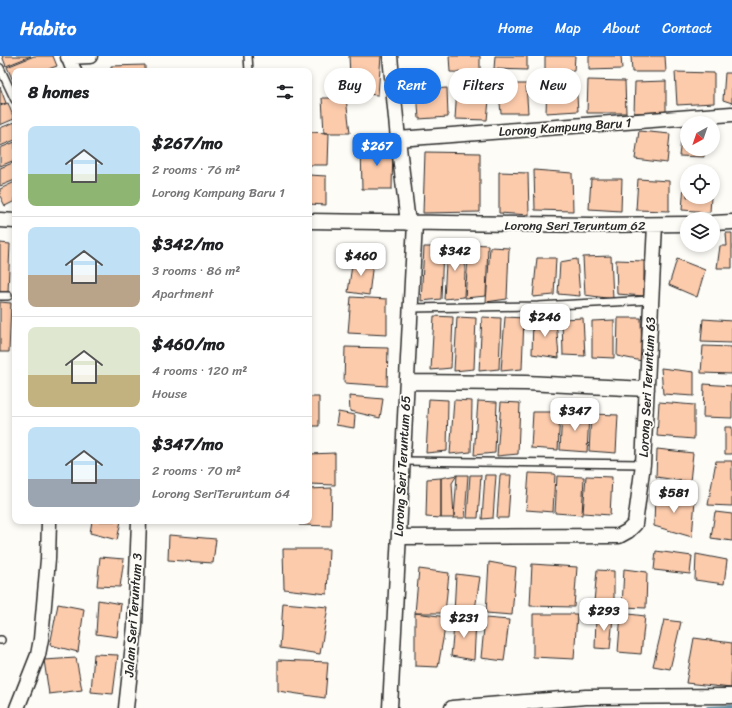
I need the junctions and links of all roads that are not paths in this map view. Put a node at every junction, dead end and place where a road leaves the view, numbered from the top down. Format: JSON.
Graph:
{"nodes":[{"id":1,"x":90,"y":56,"type":"edge"},
{"id":2,"x":248,"y":56,"type":"edge"},
{"id":3,"x":390,"y":56,"type":"edge"},
{"id":4,"x":68,"y":57,"type":"edge"},
{"id":5,"x":0,"y":68,"type":"edge"},
{"id":6,"x":73,"y":68,"type":"edge"},
{"id":7,"x":249,"y":68,"type":"edge"},
{"id":8,"x":12,"y":94,"type":"edge"},
{"id":9,"x":732,"y":114,"type":"edge"},
{"id":10,"x":398,"y":139,"type":"junction"},
{"id":11,"x":0,"y":220,"type":"edge"},
{"id":12,"x":12,"y":220,"type":"edge"},
{"id":13,"x":312,"y":221,"type":"edge"},
{"id":14,"x":732,"y":222,"type":"edge"},
{"id":15,"x":412,"y":223,"type":"junction"},
{"id":16,"x":720,"y":223,"type":"edge"},
{"id":17,"x":680,"y":224,"type":"edge"},
{"id":18,"x":655,"y":225,"type":"junction"},
{"id":19,"x":651,"y":300,"type":"junction"},
{"id":20,"x":411,"y":308,"type":"junction"},
{"id":21,"x":407,"y":382,"type":"junction"},
{"id":22,"x":647,"y":389,"type":"junction"},
{"id":23,"x":403,"y":461,"type":"junction"},
{"id":24,"x":643,"y":464,"type":"junction"},
{"id":25,"x":49,"y":524,"type":"edge"},
{"id":26,"x":139,"y":524,"type":"edge"},
{"id":27,"x":399,"y":537,"type":"junction"},
{"id":28,"x":732,"y":696,"type":"edge"},
{"id":29,"x":587,"y":703,"type":"edge"},
{"id":30,"x":17,"y":708,"type":"edge"},
{"id":31,"x":126,"y":708,"type":"edge"},
{"id":32,"x":390,"y":708,"type":"edge"},
{"id":33,"x":452,"y":708,"type":"edge"}],
"edges":[{"from":1,"to":4,"type":"street"},
{"from":2,"to":7,"type":"lane"},
{"from":3,"to":10,"type":"street","name":"Lorong Seri Teruntum 65"},
{"from":4,"to":6,"type":"street"},
{"from":5,"to":8,"type":"lane"},
{"from":9,"to":10,"type":"street","name":"Lorong Kampung Baru 1"},
{"from":10,"to":15,"type":"street","name":"Lorong Seri Teruntum 65"},
{"from":11,"to":12,"type":"street"},
{"from":13,"to":15,"type":"street","name":"Lorong Seri Teruntum 62"},
{"from":14,"to":16,"type":"street"},
{"from":15,"to":18,"type":"street","name":"Lorong Seri Teruntum 62"},
{"from":15,"to":20,"type":"street","name":"Lorong Seri Teruntum 65"},
{"from":17,"to":18,"type":"street","name":"Lorong Seri Teruntum 62"},
{"from":18,"to":19,"type":"street","name":"Lorong Seri Teruntum 63"},
{"from":19,"to":20,"type":"lane"},
{"from":19,"to":22,"type":"street","name":"Lorong Seri Teruntum 63"},
{"from":20,"to":21,"type":"street","name":"Lorong Seri Teruntum 65"},
{"from":21,"to":22,"type":"street"},
{"from":21,"to":23,"type":"street","name":"Lorong Seri Teruntum 65"},
{"from":22,"to":24,"type":"street","name":"Lorong Seri Teruntum 63"},
{"from":23,"to":24,"type":"lane"},
{"from":23,"to":27,"type":"street","name":"Lorong Seri Teruntum 65"},
{"from":24,"to":27,"type":"street","name":"Lorong Seri Teruntum 63"},
{"from":25,"to":30,"type":"street"},
{"from":26,"to":31,"type":"street","name":"Jalan Seri Teruntum 3"},
{"from":27,"to":32,"type":"street","name":"Lorong Seri Teruntum 65"},
{"from":28,"to":29,"type":"street"},
{"from":29,"to":33,"type":"street"}]}
